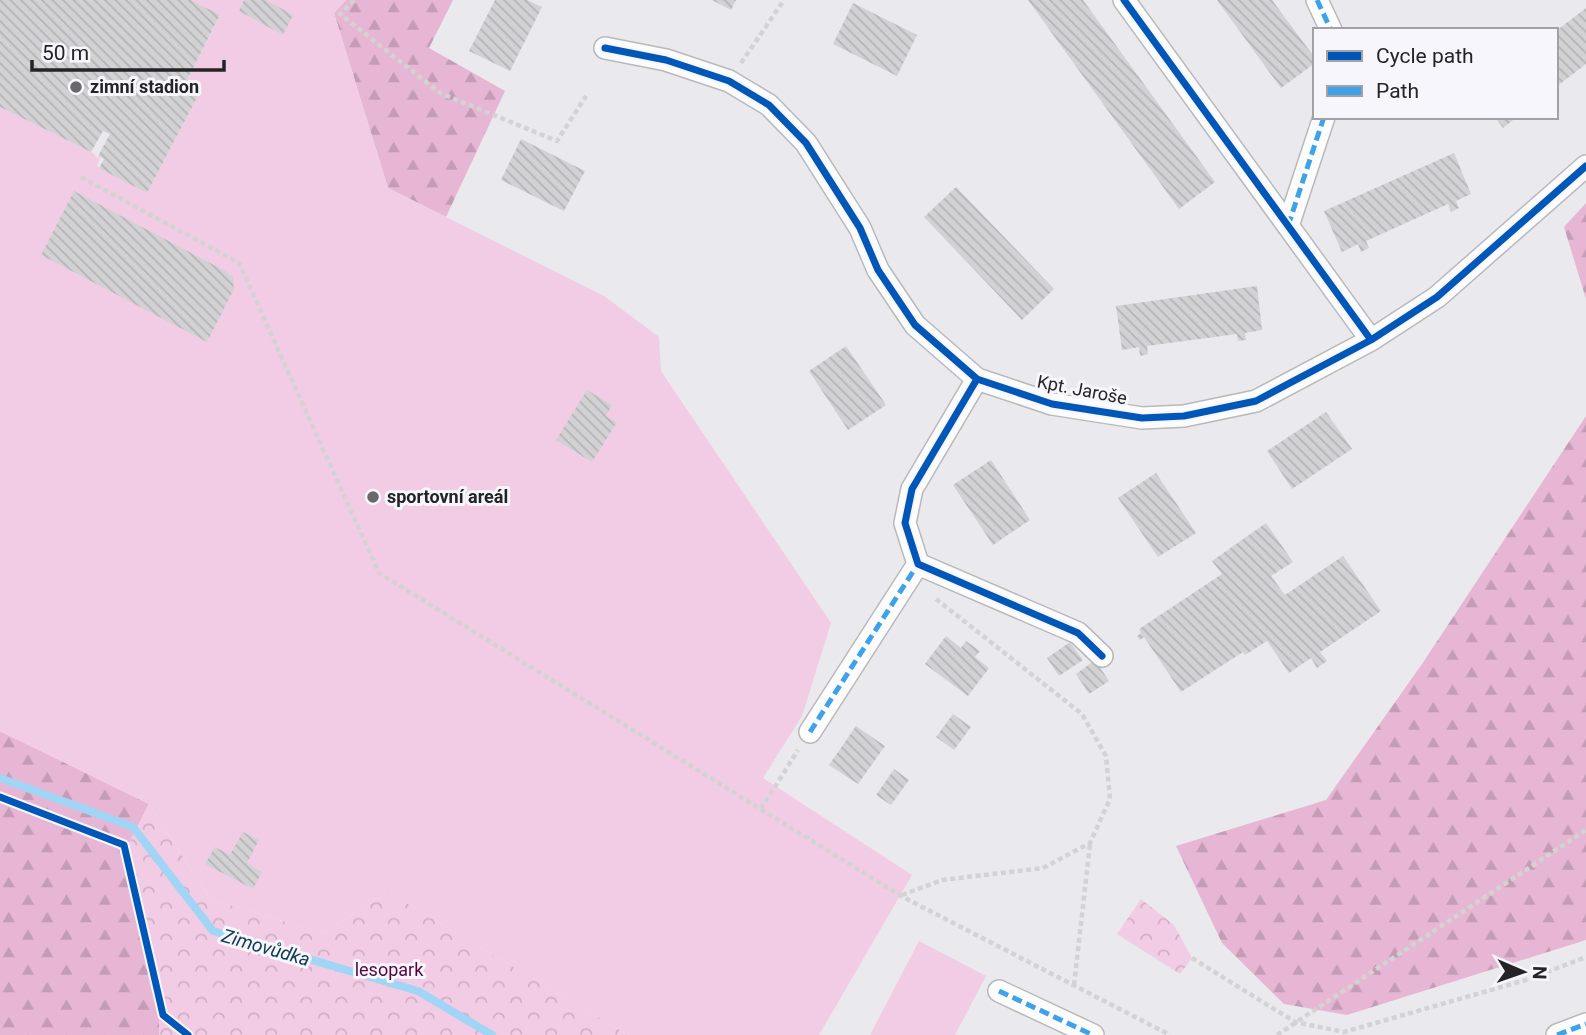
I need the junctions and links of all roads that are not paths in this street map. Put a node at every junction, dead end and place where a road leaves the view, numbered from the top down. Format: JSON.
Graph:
{"nodes":[{"id":1,"x":1124,"y":0,"type":"edge"},
{"id":2,"x":1317,"y":0,"type":"edge"},
{"id":3,"x":1330,"y":28,"type":"edge"},
{"id":4,"x":605,"y":48,"type":"dead end"},
{"id":5,"x":1323,"y":119,"type":"edge"},
{"id":6,"x":1586,"y":166,"type":"edge"},
{"id":7,"x":1288,"y":226,"type":"junction"},
{"id":8,"x":1371,"y":340,"type":"junction"},
{"id":9,"x":977,"y":379,"type":"junction"},
{"id":10,"x":914,"y":571,"type":"junction"},
{"id":11,"x":1102,"y":656,"type":"dead end"},
{"id":12,"x":810,"y":732,"type":"road end"},
{"id":13,"x":999,"y":991,"type":"dead end"},
{"id":14,"x":1584,"y":1028,"type":"edge"},
{"id":15,"x":1093,"y":1035,"type":"edge"},
{"id":16,"x":1557,"y":1035,"type":"edge"}],
"edges":[{"from":1,"to":7,"type":"street"},
{"from":2,"to":3,"type":"street"},
{"from":4,"to":9,"type":"street","name":"Kpt. Jaroše"},
{"from":5,"to":7,"type":"street"},
{"from":6,"to":8,"type":"street","name":"Kpt. Jaroše"},
{"from":7,"to":8,"type":"street"},
{"from":8,"to":9,"type":"street","name":"Kpt. Jaroše"},
{"from":9,"to":10,"type":"street"},
{"from":10,"to":11,"type":"street"},
{"from":10,"to":12,"type":"street"},
{"from":13,"to":15,"type":"street"},
{"from":14,"to":16,"type":"street"}]}
